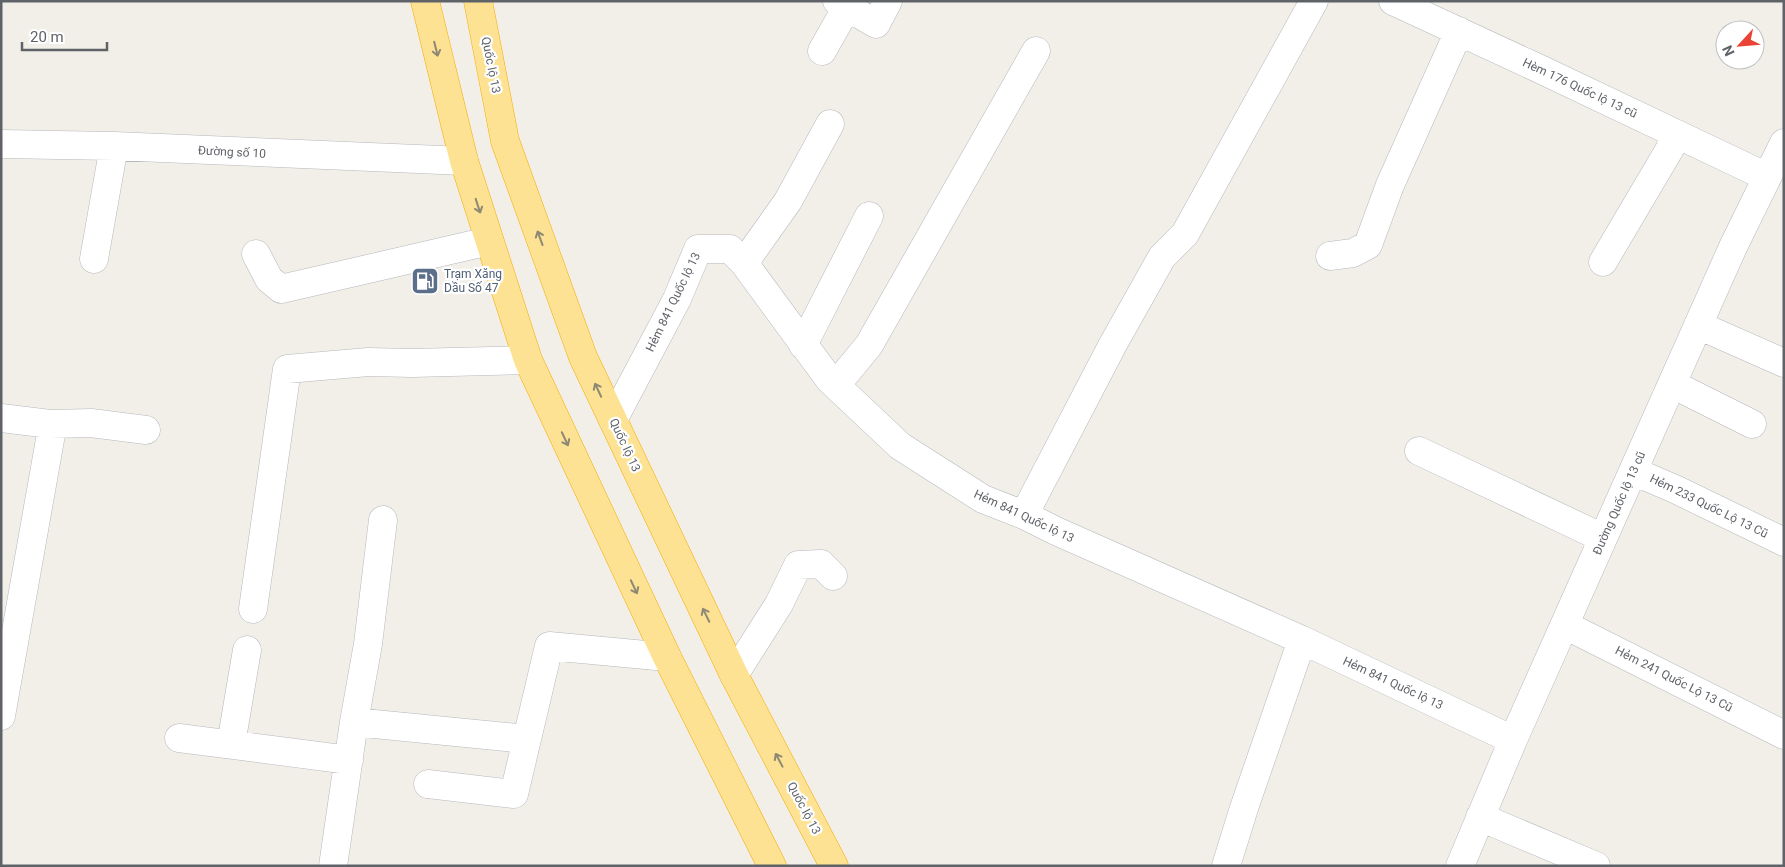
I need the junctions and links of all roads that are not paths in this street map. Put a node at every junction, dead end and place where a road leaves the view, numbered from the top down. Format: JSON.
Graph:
{"nodes":[{"id":1,"x":425,"y":1,"type":"edge"},
{"id":2,"x":478,"y":1,"type":"edge"},
{"id":3,"x":888,"y":1,"type":"edge"},
{"id":4,"x":1314,"y":1,"type":"edge"},
{"id":5,"x":1393,"y":1,"type":"edge"},
{"id":6,"x":842,"y":4,"type":"edge"},
{"id":7,"x":1459,"y":32,"type":"junction"},
{"id":8,"x":822,"y":51,"type":"dead end"},
{"id":9,"x":1036,"y":51,"type":"dead end"},
{"id":10,"x":830,"y":124,"type":"dead end"},
{"id":11,"x":1678,"y":135,"type":"junction"},
{"id":12,"x":1784,"y":142,"type":"edge"},
{"id":13,"x":1,"y":144,"type":"edge"},
{"id":14,"x":114,"y":146,"type":"junction"},
{"id":15,"x":464,"y":161,"type":"junction"},
{"id":16,"x":1767,"y":177,"type":"junction"},
{"id":17,"x":869,"y":216,"type":"dead end"},
{"id":18,"x":489,"y":241,"type":"junction"},
{"id":19,"x":256,"y":254,"type":"dead end"},
{"id":20,"x":1330,"y":256,"type":"dead end"},
{"id":21,"x":94,"y":259,"type":"dead end"},
{"id":22,"x":1603,"y":262,"type":"dead end"},
{"id":23,"x":744,"y":263,"type":"junction"},
{"id":24,"x":1698,"y":325,"type":"junction"},
{"id":25,"x":804,"y":345,"type":"junction"},
{"id":26,"x":528,"y":360,"type":"junction"},
{"id":27,"x":1784,"y":363,"type":"edge"},
{"id":28,"x":1672,"y":384,"type":"junction"},
{"id":29,"x":836,"y":385,"type":"junction"},
{"id":30,"x":1,"y":418,"type":"edge"},
{"id":31,"x":613,"y":420,"type":"junction"},
{"id":32,"x":50,"y":424,"type":"junction"},
{"id":33,"x":1752,"y":424,"type":"dead end"},
{"id":34,"x":146,"y":430,"type":"dead end"},
{"id":35,"x":1419,"y":451,"type":"dead end"},
{"id":36,"x":1633,"y":471,"type":"junction"},
{"id":37,"x":1024,"y":515,"type":"junction"},
{"id":38,"x":383,"y":520,"type":"dead end"},
{"id":39,"x":1603,"y":538,"type":"junction"},
{"id":40,"x":1784,"y":542,"type":"edge"},
{"id":41,"x":833,"y":576,"type":"dead end"},
{"id":42,"x":253,"y":609,"type":"dead end"},
{"id":43,"x":1564,"y":624,"type":"junction"},
{"id":44,"x":1302,"y":640,"type":"junction"},
{"id":45,"x":247,"y":650,"type":"dead end"},
{"id":46,"x":667,"y":657,"type":"junction"},
{"id":47,"x":734,"y":675,"type":"junction"},
{"id":48,"x":2,"y":711,"type":"edge"},
{"id":49,"x":354,"y":722,"type":"junction"},
{"id":50,"x":1784,"y":735,"type":"edge"},
{"id":51,"x":179,"y":738,"type":"dead end"},
{"id":52,"x":527,"y":739,"type":"junction"},
{"id":53,"x":1513,"y":740,"type":"junction"},
{"id":54,"x":231,"y":744,"type":"junction"},
{"id":55,"x":349,"y":760,"type":"junction"},
{"id":56,"x":428,"y":784,"type":"dead end"},
{"id":57,"x":1480,"y":817,"type":"junction"},
{"id":58,"x":333,"y":866,"type":"edge"},
{"id":59,"x":772,"y":866,"type":"edge"},
{"id":60,"x":834,"y":866,"type":"edge"},
{"id":61,"x":1226,"y":866,"type":"edge"},
{"id":62,"x":1460,"y":866,"type":"edge"},
{"id":63,"x":1596,"y":866,"type":"edge"}],
"edges":[{"from":1,"to":15,"type":"highway","one_way":true},
{"from":31,"to":2,"type":"highway","name":"Quốc lộ 13","one_way":true},
{"from":3,"to":6,"type":"street"},
{"from":4,"to":37,"type":"street"},
{"from":5,"to":7,"type":"street","name":"Hèm 176 Quốc lộ 13 cũ"},
{"from":6,"to":8,"type":"street"},
{"from":7,"to":11,"type":"street","name":"Hèm 176 Quốc lộ 13 cũ"},
{"from":7,"to":20,"type":"street"},
{"from":9,"to":29,"type":"street"},
{"from":10,"to":23,"type":"street"},
{"from":11,"to":16,"type":"street","name":"Hèm 176 Quốc lộ 13 cũ"},
{"from":11,"to":22,"type":"street"},
{"from":12,"to":16,"type":"street","name":"Đường Quốc lộ 13 cũ"},
{"from":13,"to":14,"type":"street","name":"Đường số 10"},
{"from":14,"to":15,"type":"street","name":"Đường số 10"},
{"from":14,"to":21,"type":"street"},
{"from":15,"to":18,"type":"highway","one_way":true},
{"from":16,"to":24,"type":"street","name":"Đường Quốc lộ 13 cũ"},
{"from":17,"to":25,"type":"street"},
{"from":18,"to":19,"type":"street"},
{"from":18,"to":26,"type":"highway"},
{"from":23,"to":25,"type":"street","name":"Hẻm 841 Quốc lộ 13"},
{"from":23,"to":31,"type":"street","name":"Hẻm 841 Quốc lộ 13"},
{"from":24,"to":27,"type":"street"},
{"from":24,"to":28,"type":"street","name":"Đường Quốc lộ 13 cũ"},
{"from":25,"to":29,"type":"street","name":"Hẻm 841 Quốc lộ 13"},
{"from":26,"to":42,"type":"street"},
{"from":26,"to":46,"type":"highway","one_way":true},
{"from":28,"to":33,"type":"street"},
{"from":28,"to":36,"type":"street","name":"Đường Quốc lộ 13 cũ"},
{"from":29,"to":37,"type":"street","name":"Hẻm 841 Quốc lộ 13"},
{"from":30,"to":32,"type":"street"},
{"from":47,"to":31,"type":"highway","name":"Quốc lộ 13","one_way":true},
{"from":32,"to":34,"type":"street"},
{"from":32,"to":48,"type":"street"},
{"from":35,"to":39,"type":"street"},
{"from":36,"to":39,"type":"street","name":"Đường Quốc lộ 13 cũ"},
{"from":36,"to":40,"type":"street","name":"Hẻm 233 Quốc Lộ 13 Cũ"},
{"from":37,"to":44,"type":"street","name":"Hẻm 841 Quốc lộ 13"},
{"from":38,"to":49,"type":"street"},
{"from":39,"to":43,"type":"street","name":"Đường Quốc lộ 13 cũ"},
{"from":41,"to":47,"type":"street"},
{"from":43,"to":50,"type":"street","name":"Hẻm 241 Quốc Lộ 13 Cũ"},
{"from":43,"to":53,"type":"street","name":"Đường Quốc lộ 13 cũ"},
{"from":44,"to":53,"type":"street","name":"Hẻm 841 Quốc lộ 13"},
{"from":44,"to":61,"type":"street"},
{"from":45,"to":54,"type":"street"},
{"from":46,"to":52,"type":"street"},
{"from":46,"to":59,"type":"highway"},
{"from":60,"to":47,"type":"highway","name":"Quốc lộ 13","one_way":true},
{"from":49,"to":52,"type":"street"},
{"from":49,"to":55,"type":"street"},
{"from":51,"to":54,"type":"street"},
{"from":52,"to":56,"type":"street"},
{"from":53,"to":57,"type":"street","name":"Đường Quốc lộ 13 cũ"},
{"from":54,"to":55,"type":"street"},
{"from":55,"to":58,"type":"street"},
{"from":57,"to":62,"type":"street","name":"Đường Quốc lộ 13 cũ"},
{"from":57,"to":63,"type":"street"}]}
